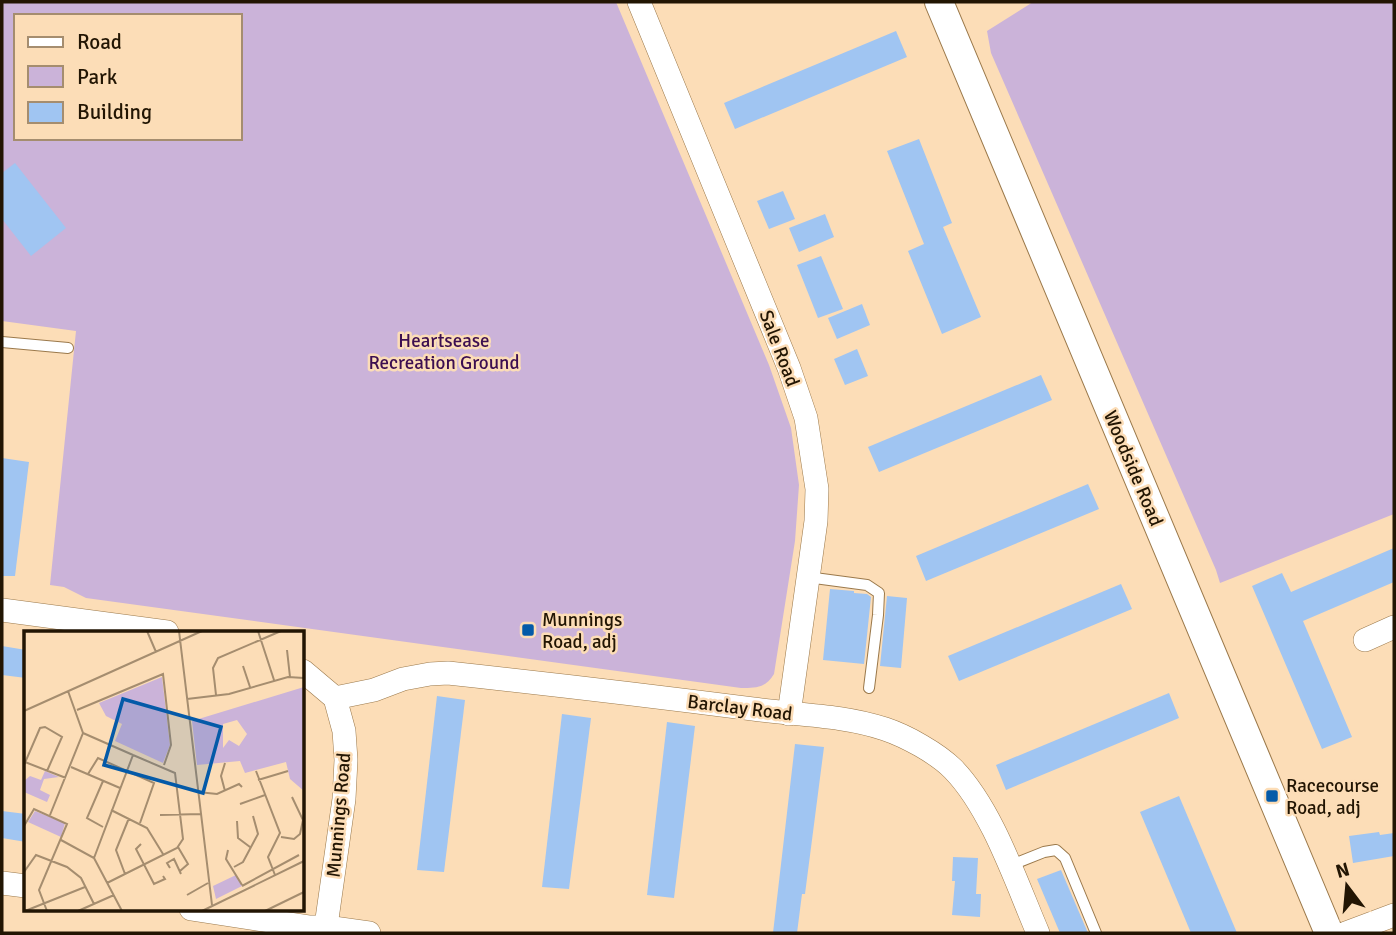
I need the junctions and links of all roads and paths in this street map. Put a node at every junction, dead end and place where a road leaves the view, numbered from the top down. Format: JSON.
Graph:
{"nodes":[{"id":1,"x":639,"y":2,"type":"edge"},
{"id":2,"x":939,"y":2,"type":"edge"},
{"id":3,"x":2,"y":342,"type":"edge"},
{"id":4,"x":68,"y":348,"type":"dead end"},
{"id":5,"x":807,"y":577,"type":"junction"},
{"id":6,"x":2,"y":610,"type":"edge"},
{"id":7,"x":1394,"y":627,"type":"edge"},
{"id":8,"x":160,"y":631,"type":"edge"},
{"id":9,"x":1365,"y":639,"type":"dead end"},
{"id":10,"x":304,"y":672,"type":"edge"},
{"id":11,"x":869,"y":688,"type":"dead end"},
{"id":12,"x":335,"y":698,"type":"junction"},
{"id":13,"x":789,"y":714,"type":"junction"},
{"id":14,"x":1009,"y":866,"type":"junction"},
{"id":15,"x":2,"y":883,"type":"edge"},
{"id":16,"x":24,"y":886,"type":"edge"},
{"id":17,"x":204,"y":911,"type":"edge"},
{"id":18,"x":1394,"y":915,"type":"edge"},
{"id":19,"x":326,"y":930,"type":"edge"},
{"id":20,"x":369,"y":933,"type":"edge"},
{"id":21,"x":1038,"y":933,"type":"edge"},
{"id":22,"x":1096,"y":933,"type":"edge"},
{"id":23,"x":1329,"y":933,"type":"edge"},
{"id":24,"x":1346,"y":933,"type":"edge"}],
"edges":[{"from":1,"to":5,"type":"street","name":"Sale Road"},
{"from":2,"to":23,"type":"street","name":"Woodside Road"},
{"from":3,"to":4,"type":"lane"},
{"from":5,"to":11,"type":"lane"},
{"from":5,"to":13,"type":"street","name":"Sale Road"},
{"from":6,"to":8,"type":"street"},
{"from":7,"to":9,"type":"street"},
{"from":10,"to":12,"type":"street"},
{"from":12,"to":13,"type":"street","name":"Barclay Road"},
{"from":12,"to":19,"type":"street","name":"Munnings Road"},
{"from":13,"to":14,"type":"street","name":"Barclay Road"},
{"from":14,"to":21,"type":"street","name":"Barclay Road"},
{"from":14,"to":22,"type":"lane"},
{"from":15,"to":16,"type":"street"},
{"from":17,"to":19,"type":"street"},
{"from":18,"to":24,"type":"street"},
{"from":19,"to":20,"type":"street"}]}
